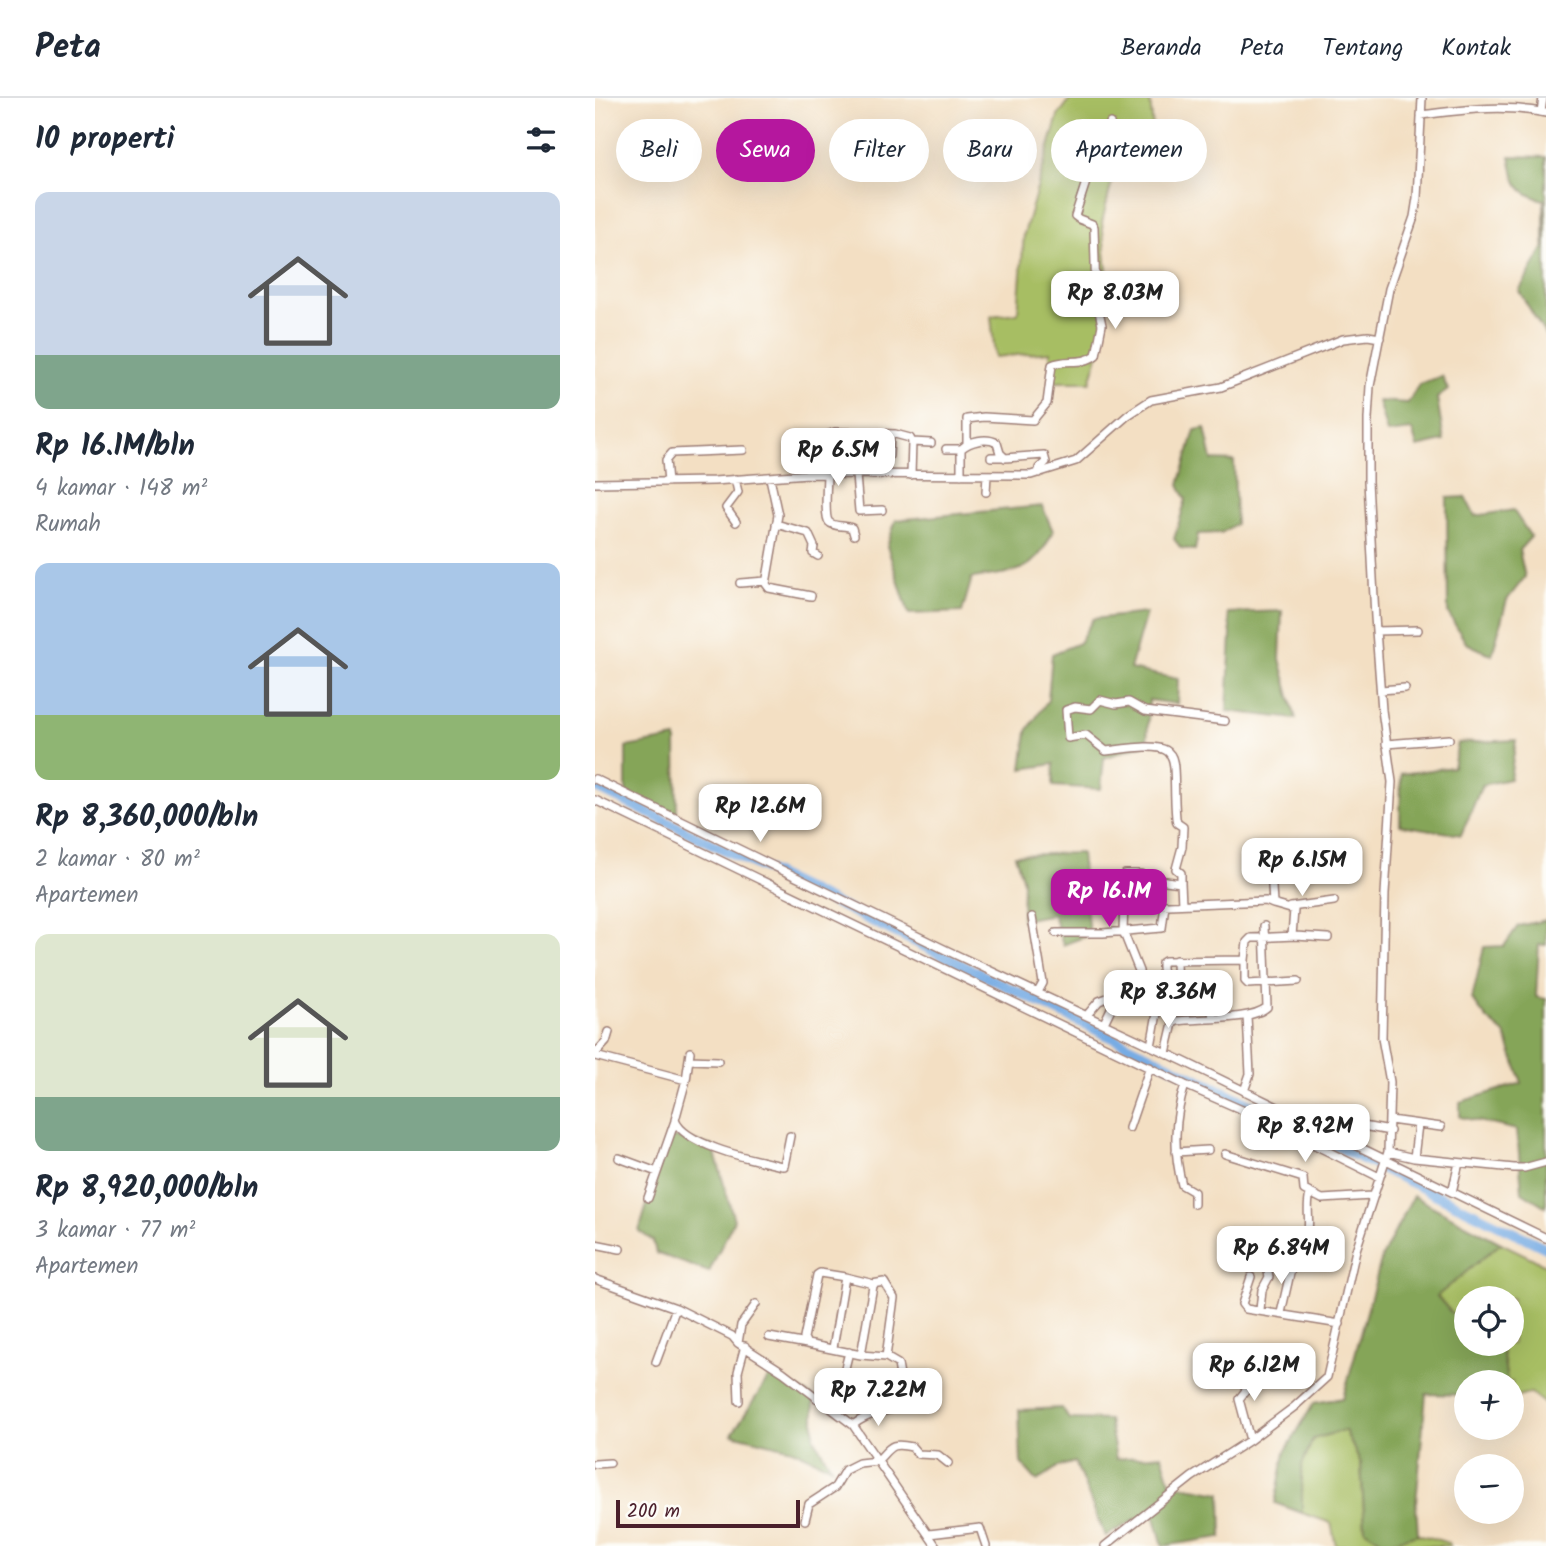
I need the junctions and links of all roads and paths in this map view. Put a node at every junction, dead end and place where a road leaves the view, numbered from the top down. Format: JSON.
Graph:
{"nodes":[{"id":1,"x":1422,"y":98,"type":"edge"},
{"id":2,"x":1542,"y":98,"type":"edge"},
{"id":3,"x":1544,"y":113,"type":"edge"},
{"id":4,"x":1421,"y":115,"type":"junction"},
{"id":5,"x":1087,"y":182,"type":"edge"},
{"id":6,"x":1380,"y":338,"type":"junction"},
{"id":7,"x":890,"y":434,"type":"junction"},
{"id":8,"x":912,"y":442,"type":"junction"},
{"id":9,"x":931,"y":443,"type":"dead end"},
{"id":10,"x":964,"y":447,"type":"junction"},
{"id":11,"x":946,"y":449,"type":"dead end"},
{"id":12,"x":743,"y":450,"type":"dead end"},
{"id":13,"x":856,"y":453,"type":"dead end"},
{"id":14,"x":889,"y":456,"type":"dead end"},
{"id":15,"x":991,"y":457,"type":"dead end"},
{"id":16,"x":1003,"y":457,"type":"junction"},
{"id":17,"x":1039,"y":473,"type":"junction"},
{"id":18,"x":808,"y":474,"type":"junction"},
{"id":19,"x":827,"y":474,"type":"junction"},
{"id":20,"x":856,"y":475,"type":"junction"},
{"id":21,"x":870,"y":475,"type":"junction"},
{"id":22,"x":911,"y":475,"type":"junction"},
{"id":23,"x":961,"y":475,"type":"junction"},
{"id":24,"x":986,"y":475,"type":"junction"},
{"id":25,"x":770,"y":478,"type":"junction"},
{"id":26,"x":735,"y":480,"type":"junction"},
{"id":27,"x":668,"y":482,"type":"junction"},
{"id":28,"x":595,"y":483,"type":"edge"},
{"id":29,"x":986,"y":492,"type":"dead end"},
{"id":30,"x":882,"y":510,"type":"dead end"},
{"id":31,"x":736,"y":522,"type":"dead end"},
{"id":32,"x":776,"y":524,"type":"junction"},
{"id":33,"x":854,"y":535,"type":"dead end"},
{"id":34,"x":818,"y":556,"type":"dead end"},
{"id":35,"x":766,"y":581,"type":"junction"},
{"id":36,"x":740,"y":583,"type":"dead end"},
{"id":37,"x":811,"y":596,"type":"dead end"},
{"id":38,"x":1418,"y":630,"type":"dead end"},
{"id":39,"x":1376,"y":631,"type":"junction"},
{"id":40,"x":1405,"y":688,"type":"dead end"},
{"id":41,"x":1381,"y":690,"type":"junction"},
{"id":42,"x":1225,"y":721,"type":"dead end"},
{"id":43,"x":1450,"y":739,"type":"dead end"},
{"id":44,"x":1386,"y":744,"type":"junction"},
{"id":45,"x":595,"y":779,"type":"edge"},
{"id":46,"x":595,"y":800,"type":"edge"},
{"id":47,"x":1271,"y":869,"type":"dead end"},
{"id":48,"x":1181,"y":883,"type":"junction"},
{"id":49,"x":1334,"y":901,"type":"dead end"},
{"id":50,"x":1124,"y":904,"type":"junction"},
{"id":51,"x":1182,"y":904,"type":"junction"},
{"id":52,"x":1273,"y":904,"type":"junction"},
{"id":53,"x":1165,"y":905,"type":"junction"},
{"id":54,"x":1291,"y":907,"type":"junction"},
{"id":55,"x":1032,"y":917,"type":"dead end"},
{"id":56,"x":1264,"y":926,"type":"dead end"},
{"id":57,"x":1123,"y":931,"type":"junction"},
{"id":58,"x":1056,"y":933,"type":"dead end"},
{"id":59,"x":1292,"y":936,"type":"junction"},
{"id":60,"x":1265,"y":937,"type":"junction"},
{"id":61,"x":1328,"y":938,"type":"dead end"},
{"id":62,"x":1176,"y":960,"type":"junction"},
{"id":63,"x":1245,"y":960,"type":"junction"},
{"id":64,"x":1298,"y":981,"type":"dead end"},
{"id":65,"x":1267,"y":984,"type":"junction"},
{"id":66,"x":1038,"y":992,"type":"junction"},
{"id":67,"x":1118,"y":994,"type":"junction"},
{"id":68,"x":1167,"y":998,"type":"junction"},
{"id":69,"x":1177,"y":998,"type":"junction"},
{"id":70,"x":1087,"y":1015,"type":"junction"},
{"id":71,"x":1247,"y":1016,"type":"junction"},
{"id":72,"x":1213,"y":1017,"type":"junction"},
{"id":73,"x":1104,"y":1023,"type":"junction"},
{"id":74,"x":608,"y":1032,"type":"dead end"},
{"id":75,"x":1151,"y":1046,"type":"junction"},
{"id":76,"x":1166,"y":1053,"type":"junction"},
{"id":77,"x":595,"y":1055,"type":"edge"},
{"id":78,"x":718,"y":1061,"type":"dead end"},
{"id":79,"x":1150,"y":1067,"type":"junction"},
{"id":80,"x":686,"y":1080,"type":"junction"},
{"id":81,"x":1185,"y":1084,"type":"junction"},
{"id":82,"x":1244,"y":1091,"type":"junction"},
{"id":83,"x":675,"y":1120,"type":"junction"},
{"id":84,"x":1390,"y":1120,"type":"junction"},
{"id":85,"x":1303,"y":1121,"type":"junction"},
{"id":86,"x":1418,"y":1124,"type":"junction"},
{"id":87,"x":1441,"y":1127,"type":"dead end"},
{"id":88,"x":1129,"y":1128,"type":"dead end"},
{"id":89,"x":1390,"y":1131,"type":"junction"},
{"id":90,"x":790,"y":1136,"type":"dead end"},
{"id":91,"x":1208,"y":1150,"type":"dead end"},
{"id":92,"x":1176,"y":1152,"type":"junction"},
{"id":93,"x":1225,"y":1154,"type":"dead end"},
{"id":94,"x":619,"y":1158,"type":"dead end"},
{"id":95,"x":1386,"y":1158,"type":"junction"},
{"id":96,"x":1414,"y":1158,"type":"junction"},
{"id":97,"x":1546,"y":1162,"type":"edge"},
{"id":98,"x":1459,"y":1163,"type":"junction"},
{"id":99,"x":657,"y":1172,"type":"junction"},
{"id":100,"x":1379,"y":1175,"type":"junction"},
{"id":101,"x":1452,"y":1192,"type":"junction"},
{"id":102,"x":1310,"y":1195,"type":"junction"},
{"id":103,"x":1372,"y":1196,"type":"junction"},
{"id":104,"x":648,"y":1198,"type":"dead end"},
{"id":105,"x":1194,"y":1204,"type":"dead end"},
{"id":106,"x":1298,"y":1238,"type":"junction"},
{"id":107,"x":1546,"y":1238,"type":"edge"},
{"id":108,"x":595,"y":1244,"type":"edge"},
{"id":109,"x":620,"y":1249,"type":"dead end"},
{"id":110,"x":1293,"y":1256,"type":"junction"},
{"id":111,"x":1330,"y":1259,"type":"dead end"},
{"id":112,"x":845,"y":1277,"type":"junction"},
{"id":113,"x":1251,"y":1277,"type":"dead end"},
{"id":114,"x":595,"y":1279,"type":"edge"},
{"id":115,"x":872,"y":1284,"type":"junction"},
{"id":116,"x":756,"y":1304,"type":"dead end"},
{"id":117,"x":676,"y":1308,"type":"junction"},
{"id":118,"x":1260,"y":1310,"type":"junction"},
{"id":119,"x":1281,"y":1313,"type":"junction"},
{"id":120,"x":1340,"y":1324,"type":"junction"},
{"id":121,"x":769,"y":1337,"type":"dead end"},
{"id":122,"x":807,"y":1343,"type":"junction"},
{"id":123,"x":741,"y":1345,"type":"junction"},
{"id":124,"x":833,"y":1348,"type":"junction"},
{"id":125,"x":849,"y":1352,"type":"junction"},
{"id":126,"x":861,"y":1355,"type":"junction"},
{"id":127,"x":886,"y":1357,"type":"junction"},
{"id":128,"x":656,"y":1362,"type":"dead end"},
{"id":129,"x":1247,"y":1373,"type":"dead end"},
{"id":130,"x":816,"y":1398,"type":"junction"},
{"id":131,"x":739,"y":1401,"type":"dead end"},
{"id":132,"x":934,"y":1406,"type":"dead end"},
{"id":133,"x":905,"y":1407,"type":"junction"},
{"id":134,"x":853,"y":1425,"type":"junction"},
{"id":135,"x":1250,"y":1440,"type":"junction"},
{"id":136,"x":877,"y":1461,"type":"junction"},
{"id":137,"x":610,"y":1463,"type":"dead end"},
{"id":138,"x":948,"y":1463,"type":"dead end"},
{"id":139,"x":595,"y":1464,"type":"edge"},
{"id":140,"x":805,"y":1520,"type":"dead end"},
{"id":141,"x":929,"y":1534,"type":"junction"},
{"id":142,"x":936,"y":1546,"type":"edge"},
{"id":143,"x":986,"y":1546,"type":"edge"},
{"id":144,"x":1105,"y":1546,"type":"edge"}],
"edges":[{"from":1,"to":4,"type":"street"},
{"from":2,"to":3,"type":"street"},
{"from":3,"to":4,"type":"street"},
{"from":4,"to":6,"type":"street"},
{"from":5,"to":10,"type":"street"},
{"from":6,"to":17,"type":"street"},
{"from":6,"to":39,"type":"street"},
{"from":7,"to":8,"type":"street"},
{"from":7,"to":14,"type":"street"},
{"from":7,"to":18,"type":"street"},
{"from":8,"to":9,"type":"street"},
{"from":8,"to":22,"type":"street"},
{"from":10,"to":11,"type":"street"},
{"from":10,"to":16,"type":"street"},
{"from":10,"to":23,"type":"street"},
{"from":12,"to":27,"type":"street"},
{"from":13,"to":21,"type":"street"},
{"from":15,"to":16,"type":"street"},
{"from":16,"to":17,"type":"street"},
{"from":17,"to":24,"type":"street"},
{"from":18,"to":19,"type":"street"},
{"from":18,"to":25,"type":"street"},
{"from":19,"to":20,"type":"street"},
{"from":19,"to":33,"type":"street"},
{"from":20,"to":21,"type":"street"},
{"from":20,"to":30,"type":"street"},
{"from":21,"to":22,"type":"street"},
{"from":22,"to":23,"type":"street"},
{"from":23,"to":24,"type":"street"},
{"from":24,"to":29,"type":"street"},
{"from":25,"to":26,"type":"street"},
{"from":25,"to":32,"type":"street"},
{"from":26,"to":27,"type":"street"},
{"from":26,"to":31,"type":"street"},
{"from":27,"to":28,"type":"street"},
{"from":32,"to":34,"type":"street"},
{"from":32,"to":35,"type":"street"},
{"from":35,"to":36,"type":"street"},
{"from":35,"to":37,"type":"street"},
{"from":38,"to":39,"type":"street"},
{"from":39,"to":41,"type":"street"},
{"from":40,"to":41,"type":"street"},
{"from":41,"to":44,"type":"street"},
{"from":42,"to":48,"type":"street"},
{"from":43,"to":44,"type":"street"},
{"from":44,"to":84,"type":"street"},
{"from":45,"to":66,"type":"street"},
{"from":46,"to":79,"type":"street"},
{"from":47,"to":52,"type":"street"},
{"from":48,"to":50,"type":"street"},
{"from":48,"to":51,"type":"street"},
{"from":49,"to":54,"type":"street"},
{"from":50,"to":53,"type":"street"},
{"from":50,"to":57,"type":"street"},
{"from":51,"to":52,"type":"street"},
{"from":51,"to":53,"type":"street"},
{"from":52,"to":54,"type":"street"},
{"from":53,"to":57,"type":"street"},
{"from":54,"to":59,"type":"street"},
{"from":55,"to":66,"type":"street"},
{"from":56,"to":60,"type":"street"},
{"from":57,"to":58,"type":"street"},
{"from":57,"to":67,"type":"street"},
{"from":59,"to":60,"type":"street"},
{"from":59,"to":61,"type":"street"},
{"from":60,"to":63,"type":"street"},
{"from":60,"to":65,"type":"street"},
{"from":62,"to":63,"type":"street"},
{"from":62,"to":68,"type":"street"},
{"from":62,"to":69,"type":"street"},
{"from":63,"to":65,"type":"street"},
{"from":64,"to":65,"type":"street"},
{"from":65,"to":71,"type":"street"},
{"from":66,"to":70,"type":"street"},
{"from":67,"to":70,"type":"street"},
{"from":67,"to":73,"type":"street"},
{"from":68,"to":69,"type":"street"},
{"from":68,"to":75,"type":"street"},
{"from":69,"to":72,"type":"street"},
{"from":70,"to":73,"type":"street"},
{"from":71,"to":72,"type":"street"},
{"from":71,"to":82,"type":"street"},
{"from":72,"to":76,"type":"street"},
{"from":73,"to":75,"type":"street"},
{"from":74,"to":77,"type":"street"},
{"from":75,"to":76,"type":"street"},
{"from":76,"to":82,"type":"street"},
{"from":77,"to":80,"type":"street"},
{"from":78,"to":80,"type":"street"},
{"from":79,"to":81,"type":"street"},
{"from":79,"to":88,"type":"street"},
{"from":80,"to":83,"type":"street"},
{"from":81,"to":92,"type":"street"},
{"from":81,"to":100,"type":"street"},
{"from":82,"to":85,"type":"street"},
{"from":83,"to":90,"type":"street"},
{"from":83,"to":99,"type":"street"},
{"from":84,"to":86,"type":"street"},
{"from":84,"to":89,"type":"street"},
{"from":85,"to":89,"type":"street"},
{"from":85,"to":95,"type":"street"},
{"from":86,"to":87,"type":"street"},
{"from":86,"to":96,"type":"street"},
{"from":89,"to":95,"type":"street"},
{"from":91,"to":92,"type":"street"},
{"from":92,"to":105,"type":"street"},
{"from":93,"to":102,"type":"street"},
{"from":94,"to":99,"type":"street"},
{"from":95,"to":96,"type":"street"},
{"from":95,"to":100,"type":"street"},
{"from":95,"to":101,"type":"street"},
{"from":96,"to":98,"type":"street"},
{"from":97,"to":98,"type":"street"},
{"from":98,"to":101,"type":"street"},
{"from":99,"to":104,"type":"street"},
{"from":100,"to":103,"type":"street"},
{"from":101,"to":107,"type":"street"},
{"from":102,"to":103,"type":"street"},
{"from":102,"to":106,"type":"street"},
{"from":103,"to":120,"type":"street"},
{"from":106,"to":110,"type":"street"},
{"from":106,"to":118,"type":"street"},
{"from":108,"to":109,"type":"street"},
{"from":110,"to":111,"type":"street"},
{"from":110,"to":119,"type":"street"},
{"from":112,"to":115,"type":"street"},
{"from":112,"to":122,"type":"street"},
{"from":112,"to":124,"type":"street"},
{"from":113,"to":118,"type":"street"},
{"from":114,"to":117,"type":"street"},
{"from":115,"to":126,"type":"street"},
{"from":115,"to":127,"type":"street"},
{"from":116,"to":123,"type":"street"},
{"from":117,"to":123,"type":"street"},
{"from":117,"to":128,"type":"street"},
{"from":118,"to":119,"type":"street"},
{"from":119,"to":120,"type":"street"},
{"from":120,"to":135,"type":"street"},
{"from":121,"to":122,"type":"street"},
{"from":122,"to":124,"type":"street"},
{"from":123,"to":130,"type":"street"},
{"from":123,"to":131,"type":"street"},
{"from":124,"to":125,"type":"street"},
{"from":125,"to":126,"type":"street"},
{"from":125,"to":130,"type":"street"},
{"from":126,"to":127,"type":"street"},
{"from":127,"to":133,"type":"street"},
{"from":129,"to":135,"type":"street"},
{"from":130,"to":134,"type":"street"},
{"from":132,"to":133,"type":"street"},
{"from":133,"to":134,"type":"street"},
{"from":134,"to":136,"type":"street"},
{"from":135,"to":144,"type":"street"},
{"from":136,"to":138,"type":"street"},
{"from":136,"to":140,"type":"street"},
{"from":136,"to":141,"type":"street"},
{"from":137,"to":139,"type":"street"},
{"from":141,"to":142,"type":"street"},
{"from":141,"to":143,"type":"street"}]}
